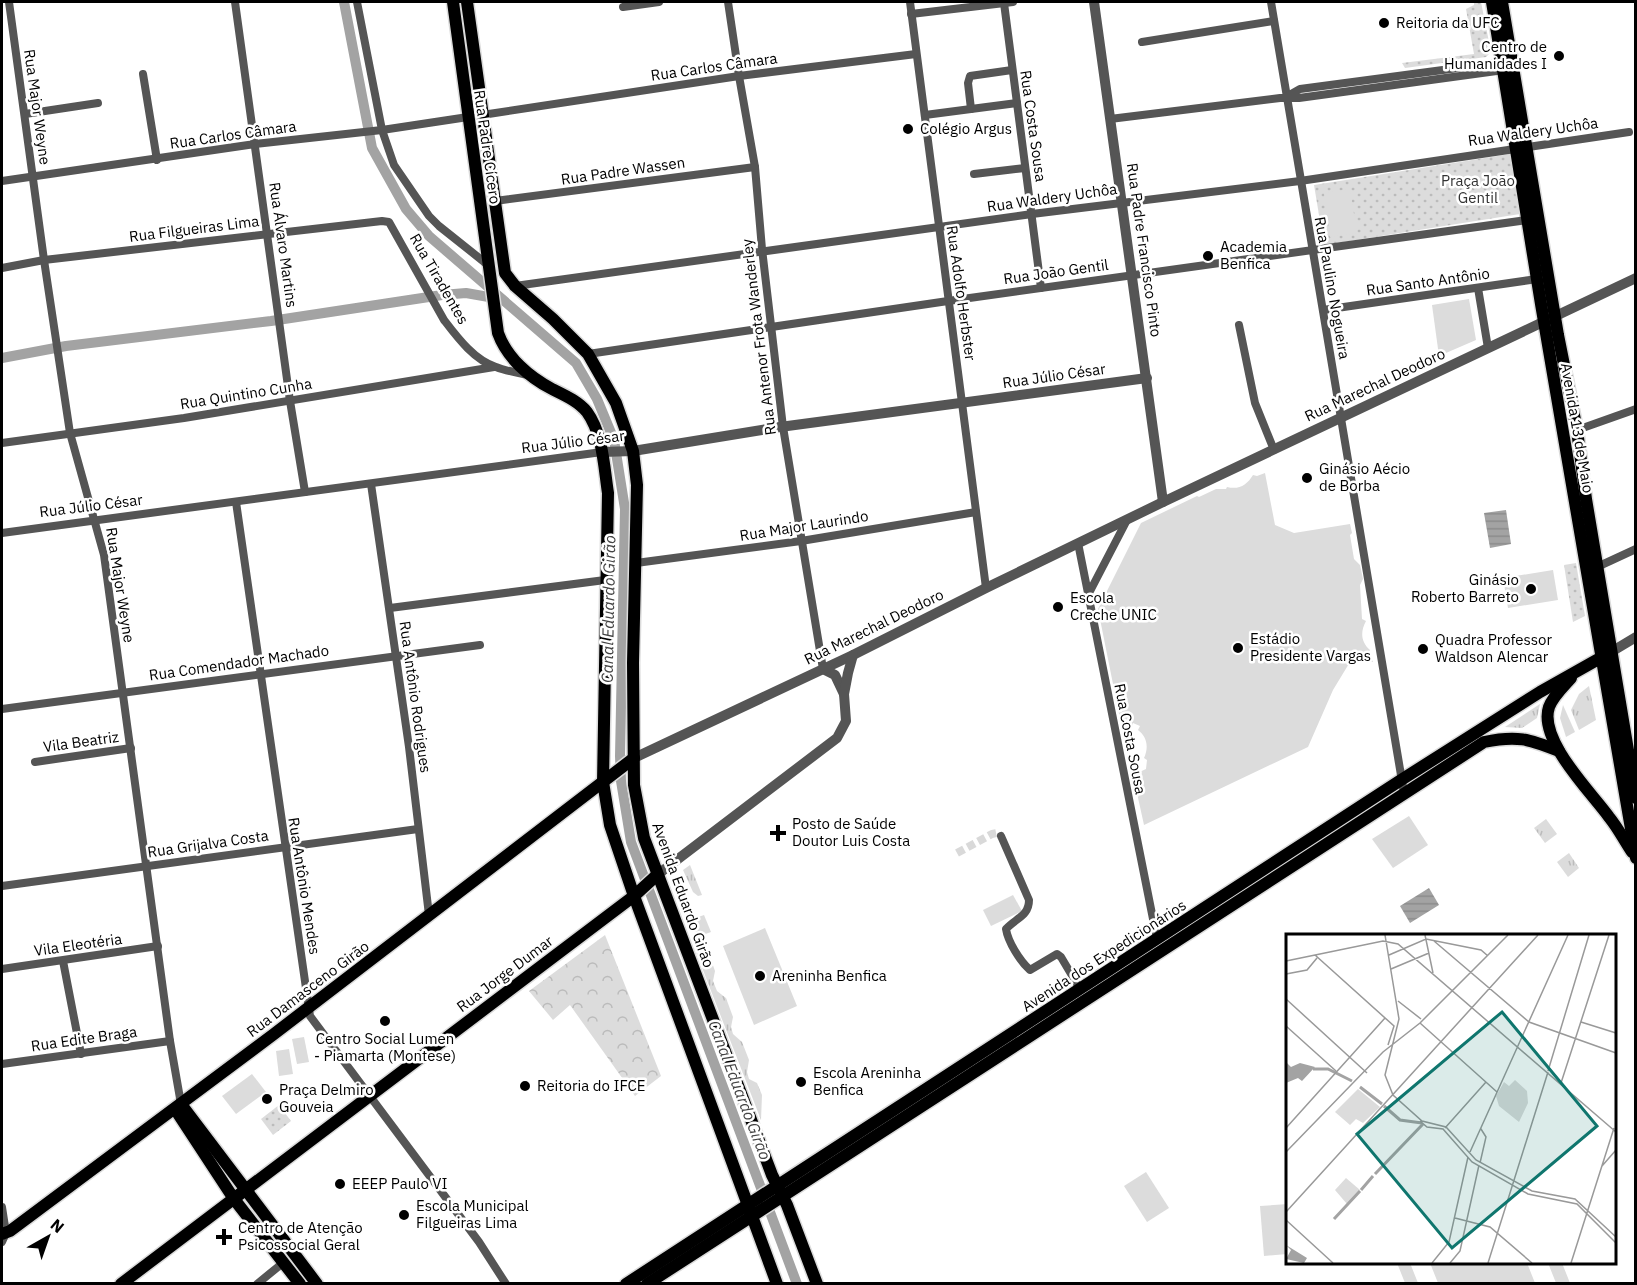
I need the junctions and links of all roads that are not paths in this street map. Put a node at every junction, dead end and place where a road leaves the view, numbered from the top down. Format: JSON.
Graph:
{"nodes":[{"id":1,"x":9,"y":2,"type":"edge"},
{"id":2,"x":235,"y":2,"type":"edge"},
{"id":3,"x":357,"y":2,"type":"edge"},
{"id":4,"x":453,"y":2,"type":"edge"},
{"id":5,"x":467,"y":2,"type":"edge"},
{"id":6,"x":659,"y":2,"type":"edge"},
{"id":7,"x":728,"y":2,"type":"edge"},
{"id":8,"x":910,"y":2,"type":"edge"},
{"id":9,"x":1013,"y":2,"type":"edge"},
{"id":10,"x":1094,"y":2,"type":"edge"},
{"id":11,"x":1270,"y":2,"type":"edge"},
{"id":12,"x":1492,"y":2,"type":"edge"},
{"id":13,"x":1502,"y":2,"type":"edge"},
{"id":14,"x":1004,"y":3,"type":"edge"},
{"id":15,"x":623,"y":7,"type":"dead end"},
{"id":16,"x":911,"y":14,"type":"junction"},
{"id":17,"x":1274,"y":21,"type":"junction"},
{"id":18,"x":1142,"y":42,"type":"dead end"},
{"id":19,"x":916,"y":54,"type":"junction"},
{"id":20,"x":1504,"y":66,"type":"junction"},
{"id":21,"x":1012,"y":70,"type":"junction"},
{"id":22,"x":143,"y":74,"type":"dead end"},
{"id":23,"x":739,"y":76,"type":"junction"},
{"id":24,"x":1286,"y":97,"type":"junction"},
{"id":25,"x":98,"y":103,"type":"dead end"},
{"id":26,"x":1017,"y":103,"type":"junction"},
{"id":27,"x":971,"y":109,"type":"junction"},
{"id":28,"x":25,"y":114,"type":"junction"},
{"id":29,"x":482,"y":115,"type":"junction"},
{"id":30,"x":925,"y":115,"type":"junction"},
{"id":31,"x":468,"y":117,"type":"junction"},
{"id":32,"x":1110,"y":118,"type":"junction"},
{"id":33,"x":380,"y":130,"type":"junction"},
{"id":34,"x":1629,"y":132,"type":"dead end"},
{"id":35,"x":255,"y":144,"type":"junction"},
{"id":36,"x":1521,"y":148,"type":"junction"},
{"id":37,"x":157,"y":160,"type":"junction"},
{"id":38,"x":755,"y":167,"type":"junction"},
{"id":39,"x":1025,"y":168,"type":"junction"},
{"id":40,"x":974,"y":174,"type":"dead end"},
{"id":41,"x":33,"y":177,"type":"junction"},
{"id":42,"x":2,"y":182,"type":"edge"},
{"id":43,"x":1300,"y":182,"type":"junction"},
{"id":44,"x":495,"y":201,"type":"junction"},
{"id":45,"x":1122,"y":202,"type":"junction"},
{"id":46,"x":1032,"y":214,"type":"junction"},
{"id":47,"x":1527,"y":220,"type":"junction"},
{"id":48,"x":389,"y":222,"type":"joint"},
{"id":49,"x":939,"y":227,"type":"junction"},
{"id":50,"x":268,"y":234,"type":"junction"},
{"id":51,"x":1312,"y":250,"type":"junction"},
{"id":52,"x":762,"y":252,"type":"junction"},
{"id":53,"x":44,"y":260,"type":"junction"},
{"id":54,"x":2,"y":268,"type":"edge"},
{"id":55,"x":489,"y":271,"type":"junction"},
{"id":56,"x":1131,"y":276,"type":"junction"},
{"id":57,"x":1635,"y":278,"type":"edge"},
{"id":58,"x":1537,"y":279,"type":"junction"},
{"id":59,"x":515,"y":286,"type":"junction"},
{"id":60,"x":1041,"y":288,"type":"junction"},
{"id":61,"x":1478,"y":288,"type":"junction"},
{"id":62,"x":493,"y":300,"type":"joint"},
{"id":63,"x":948,"y":301,"type":"junction"},
{"id":64,"x":1323,"y":310,"type":"junction"},
{"id":65,"x":1550,"y":320,"type":"junction"},
{"id":66,"x":1239,"y":325,"type":"dead end"},
{"id":67,"x":770,"y":327,"type":"junction"},
{"id":68,"x":1488,"y":348,"type":"junction"},
{"id":69,"x":588,"y":354,"type":"junction"},
{"id":70,"x":494,"y":367,"type":"junction"},
{"id":71,"x":533,"y":377,"type":"junction"},
{"id":72,"x":1147,"y":378,"type":"junction"},
{"id":73,"x":290,"y":401,"type":"junction"},
{"id":74,"x":962,"y":403,"type":"junction"},
{"id":75,"x":1635,"y":409,"type":"edge"},
{"id":76,"x":1340,"y":418,"type":"junction"},
{"id":77,"x":783,"y":427,"type":"junction"},
{"id":78,"x":1577,"y":430,"type":"junction"},
{"id":79,"x":70,"y":433,"type":"junction"},
{"id":80,"x":2,"y":443,"type":"edge"},
{"id":81,"x":1274,"y":450,"type":"junction"},
{"id":82,"x":630,"y":451,"type":"junction"},
{"id":83,"x":606,"y":452,"type":"junction"},
{"id":84,"x":370,"y":484,"type":"junction"},
{"id":85,"x":305,"y":492,"type":"junction"},
{"id":86,"x":236,"y":502,"type":"junction"},
{"id":87,"x":1163,"y":502,"type":"junction"},
{"id":88,"x":976,"y":512,"type":"junction"},
{"id":89,"x":1127,"y":520,"type":"junction"},
{"id":90,"x":96,"y":521,"type":"junction"},
{"id":91,"x":2,"y":533,"type":"edge"},
{"id":92,"x":801,"y":541,"type":"junction"},
{"id":93,"x":1078,"y":543,"type":"junction"},
{"id":94,"x":1635,"y":549,"type":"edge"},
{"id":95,"x":636,"y":563,"type":"junction"},
{"id":96,"x":1597,"y":567,"type":"junction"},
{"id":97,"x":605,"y":579,"type":"junction"},
{"id":98,"x":986,"y":588,"type":"junction"},
{"id":99,"x":1088,"y":595,"type":"junction"},
{"id":100,"x":390,"y":608,"type":"junction"},
{"id":101,"x":1635,"y":637,"type":"edge"},
{"id":102,"x":480,"y":645,"type":"dead end"},
{"id":103,"x":1606,"y":655,"type":"junction"},
{"id":104,"x":396,"y":656,"type":"junction"},
{"id":105,"x":853,"y":656,"type":"junction"},
{"id":106,"x":823,"y":669,"type":"junction"},
{"id":107,"x":1576,"y":672,"type":"junction"},
{"id":108,"x":259,"y":674,"type":"junction"},
{"id":109,"x":123,"y":693,"type":"junction"},
{"id":110,"x":844,"y":694,"type":"junction"},
{"id":111,"x":2,"y":709,"type":"edge"},
{"id":112,"x":131,"y":748,"type":"junction"},
{"id":113,"x":1559,"y":751,"type":"junction"},
{"id":114,"x":34,"y":762,"type":"dead end"},
{"id":115,"x":624,"y":765,"type":"junction"},
{"id":116,"x":603,"y":782,"type":"junction"},
{"id":117,"x":1402,"y":786,"type":"junction"},
{"id":118,"x":1633,"y":802,"type":"edge"},
{"id":119,"x":1611,"y":818,"type":"junction"},
{"id":120,"x":418,"y":828,"type":"junction"},
{"id":121,"x":1001,"y":836,"type":"dead end"},
{"id":122,"x":285,"y":847,"type":"junction"},
{"id":123,"x":1635,"y":858,"type":"edge"},
{"id":124,"x":148,"y":866,"type":"junction"},
{"id":125,"x":645,"y":885,"type":"junction"},
{"id":126,"x":2,"y":886,"type":"edge"},
{"id":127,"x":429,"y":915,"type":"junction"},
{"id":128,"x":1158,"y":939,"type":"junction"},
{"id":129,"x":158,"y":946,"type":"junction"},
{"id":130,"x":63,"y":961,"type":"junction"},
{"id":131,"x":2,"y":969,"type":"edge"},
{"id":132,"x":1080,"y":989,"type":"junction"},
{"id":133,"x":309,"y":1007,"type":"junction"},
{"id":134,"x":170,"y":1041,"type":"junction"},
{"id":135,"x":81,"y":1054,"type":"junction"},
{"id":136,"x":967,"y":1062,"type":"junction"},
{"id":137,"x":2,"y":1064,"type":"edge"},
{"id":138,"x":973,"y":1074,"type":"junction"},
{"id":139,"x":369,"y":1096,"type":"junction"},
{"id":140,"x":178,"y":1106,"type":"junction"},
{"id":141,"x":246,"y":1190,"type":"junction"},
{"id":142,"x":776,"y":1193,"type":"junction"},
{"id":143,"x":234,"y":1198,"type":"junction"},
{"id":144,"x":2,"y":1207,"type":"edge"},
{"id":145,"x":755,"y":1207,"type":"junction"},
{"id":146,"x":3,"y":1237,"type":"edge"},
{"id":147,"x":284,"y":1262,"type":"junction"},
{"id":148,"x":121,"y":1284,"type":"edge"},
{"id":149,"x":257,"y":1284,"type":"edge"},
{"id":150,"x":300,"y":1284,"type":"edge"},
{"id":151,"x":317,"y":1284,"type":"edge"},
{"id":152,"x":506,"y":1284,"type":"edge"},
{"id":153,"x":626,"y":1284,"type":"edge"},
{"id":154,"x":647,"y":1284,"type":"edge"},
{"id":155,"x":777,"y":1284,"type":"edge"},
{"id":156,"x":817,"y":1284,"type":"edge"}],
"edges":[{"from":1,"to":28,"type":"street","name":"Rua Major Weyne"},
{"from":2,"to":35,"type":"street","name":"Rua Álvaro Martins"},
{"from":3,"to":33,"type":"street"},
{"from":4,"to":31,"type":"main road","name":"Rua Padre Cícero"},
{"from":5,"to":29,"type":"main road","name":"Rua Padre Cícero"},
{"from":6,"to":15,"type":"street"},
{"from":7,"to":23,"type":"street","name":"Rua Antenor Frota Wanderley"},
{"from":8,"to":16,"type":"street","name":"Rua Adolfo Herbster"},
{"from":9,"to":14,"type":"street"},
{"from":10,"to":32,"type":"street","name":"Rua Padre Francisco Pinto"},
{"from":11,"to":17,"type":"street","name":"Rua Paulino Nogueira"},
{"from":12,"to":20,"type":"main road","name":"Avenida 13 de Maio"},
{"from":13,"to":36,"type":"main road","name":"Avenida 13 de Maio"},
{"from":14,"to":16,"type":"street"},
{"from":14,"to":21,"type":"street","name":"Rua Costa Sousa"},
{"from":16,"to":19,"type":"street","name":"Rua Adolfo Herbster"},
{"from":17,"to":18,"type":"street"},
{"from":17,"to":24,"type":"street","name":"Rua Paulino Nogueira"},
{"from":19,"to":23,"type":"street","name":"Rua Carlos Câmara"},
{"from":19,"to":30,"type":"street","name":"Rua Adolfo Herbster"},
{"from":20,"to":24,"type":"street"},
{"from":20,"to":36,"type":"main road","name":"Avenida 13 de Maio"},
{"from":21,"to":26,"type":"street","name":"Rua Costa Sousa"},
{"from":21,"to":27,"type":"street"},
{"from":22,"to":37,"type":"street"},
{"from":23,"to":29,"type":"street","name":"Rua Carlos Câmara"},
{"from":23,"to":38,"type":"street","name":"Rua Antenor Frota Wanderley"},
{"from":24,"to":32,"type":"street"},
{"from":24,"to":43,"type":"street","name":"Rua Paulino Nogueira"},
{"from":25,"to":28,"type":"street"},
{"from":26,"to":27,"type":"street"},
{"from":26,"to":39,"type":"street","name":"Rua Costa Sousa"},
{"from":27,"to":30,"type":"street"},
{"from":28,"to":41,"type":"street","name":"Rua Major Weyne"},
{"from":29,"to":44,"type":"main road","name":"Rua Padre Cícero"},
{"from":30,"to":49,"type":"street","name":"Rua Adolfo Herbster"},
{"from":31,"to":33,"type":"street","name":"Rua Carlos Câmara"},
{"from":31,"to":55,"type":"main road","name":"Rua Padre Cícero"},
{"from":32,"to":45,"type":"street","name":"Rua Padre Francisco Pinto"},
{"from":33,"to":35,"type":"street","name":"Rua Carlos Câmara"},
{"from":33,"to":55,"type":"street"},
{"from":34,"to":36,"type":"street","name":"Rua Waldery Uchôa"},
{"from":35,"to":37,"type":"street","name":"Rua Carlos Câmara"},
{"from":35,"to":50,"type":"street","name":"Rua Álvaro Martins"},
{"from":36,"to":43,"type":"street","name":"Rua Waldery Uchôa"},
{"from":36,"to":47,"type":"main road","name":"Avenida 13 de Maio"},
{"from":36,"to":65,"type":"main road","name":"Avenida 13 de Maio"},
{"from":37,"to":41,"type":"street","name":"Rua Carlos Câmara"},
{"from":38,"to":44,"type":"street","name":"Rua Padre Wassen"},
{"from":38,"to":52,"type":"street","name":"Rua Antenor Frota Wanderley"},
{"from":39,"to":40,"type":"street"},
{"from":39,"to":46,"type":"street","name":"Rua Costa Sousa"},
{"from":41,"to":42,"type":"street","name":"Rua Carlos Câmara"},
{"from":41,"to":53,"type":"street","name":"Rua Major Weyne"},
{"from":43,"to":45,"type":"street","name":"Rua Waldery Uchôa"},
{"from":43,"to":51,"type":"street","name":"Rua Paulino Nogueira"},
{"from":44,"to":59,"type":"main road","name":"Rua Padre Cícero"},
{"from":45,"to":46,"type":"street","name":"Rua Waldery Uchôa"},
{"from":45,"to":56,"type":"street","name":"Rua Padre Francisco Pinto"},
{"from":46,"to":49,"type":"street","name":"Rua Waldery Uchôa"},
{"from":46,"to":60,"type":"street","name":"Rua Costa Sousa"},
{"from":47,"to":51,"type":"street","name":"Rua João Gentil"},
{"from":47,"to":58,"type":"main road","name":"Avenida 13 de Maio"},
{"from":48,"to":50,"type":"street","name":"Rua Filgueiras Lima"},
{"from":48,"to":70,"type":"street","name":"Rua Tiradentes"},
{"from":49,"to":52,"type":"street","name":"Rua Waldery Uchôa"},
{"from":49,"to":63,"type":"street","name":"Rua Adolfo Herbster"},
{"from":50,"to":53,"type":"street","name":"Rua Filgueiras Lima"},
{"from":50,"to":73,"type":"street","name":"Rua Álvaro Martins"},
{"from":51,"to":56,"type":"street","name":"Rua João Gentil"},
{"from":51,"to":64,"type":"street","name":"Rua Paulino Nogueira"},
{"from":52,"to":59,"type":"street","name":"Rua Waldery Uchôa"},
{"from":52,"to":67,"type":"street","name":"Rua Antenor Frota Wanderley"},
{"from":53,"to":54,"type":"street","name":"Rua Filgueiras Lima"},
{"from":53,"to":79,"type":"street","name":"Rua Major Weyne"},
{"from":55,"to":62,"type":"main road","name":"Rua Padre Cícero"},
{"from":56,"to":60,"type":"street","name":"Rua João Gentil"},
{"from":56,"to":72,"type":"street","name":"Rua Padre Francisco Pinto"},
{"from":57,"to":65,"type":"street","name":"Rua Marechal Deodoro"},
{"from":58,"to":61,"type":"street","name":"Rua Santo Antônio"},
{"from":58,"to":65,"type":"main road","name":"Avenida 13 de Maio"},
{"from":59,"to":69,"type":"main road","name":"Avenida Eduardo Girão"},
{"from":60,"to":63,"type":"street","name":"Rua João Gentil"},
{"from":61,"to":64,"type":"street","name":"Rua Santo Antônio"},
{"from":61,"to":68,"type":"street"},
{"from":62,"to":71,"type":"main road","name":"Avenida Eduardo Girão"},
{"from":63,"to":67,"type":"street","name":"Rua João Gentil"},
{"from":63,"to":74,"type":"street","name":"Rua Adolfo Herbster"},
{"from":64,"to":76,"type":"street","name":"Rua Paulino Nogueira"},
{"from":65,"to":68,"type":"street","name":"Rua Marechal Deodoro"},
{"from":65,"to":78,"type":"main road","name":"Avenida 13 de Maio"},
{"from":65,"to":103,"type":"main road","name":"Avenida 13 de Maio"},
{"from":66,"to":81,"type":"street"},
{"from":67,"to":69,"type":"street","name":"Rua João Gentil"},
{"from":67,"to":77,"type":"street","name":"Rua Antenor Frota Wanderley"},
{"from":68,"to":76,"type":"street","name":"Rua Marechal Deodoro"},
{"from":69,"to":82,"type":"main road","name":"Avenida Eduardo Girão"},
{"from":70,"to":71,"type":"street","name":"Rua Tiradentes"},
{"from":70,"to":73,"type":"street","name":"Rua Quintino Cunha"},
{"from":71,"to":83,"type":"main road","name":"Avenida Eduardo Girão"},
{"from":72,"to":74,"type":"street","name":"Rua Júlio César"},
{"from":72,"to":87,"type":"street","name":"Rua Padre Francisco Pinto"},
{"from":73,"to":79,"type":"street","name":"Rua Quintino Cunha"},
{"from":73,"to":85,"type":"street","name":"Rua Álvaro Martins"},
{"from":74,"to":77,"type":"street","name":"Rua Júlio César"},
{"from":74,"to":88,"type":"street","name":"Rua Adolfo Herbster"},
{"from":75,"to":78,"type":"street"},
{"from":76,"to":81,"type":"street","name":"Rua Marechal Deodoro"},
{"from":76,"to":117,"type":"street","name":"Rua Paulino Nogueira"},
{"from":77,"to":82,"type":"street","name":"Rua Júlio César"},
{"from":77,"to":92,"type":"street","name":"Rua Antenor Frota Wanderley"},
{"from":78,"to":96,"type":"main road","name":"Avenida 13 de Maio"},
{"from":79,"to":80,"type":"street","name":"Rua Quintino Cunha"},
{"from":79,"to":90,"type":"street","name":"Rua Major Weyne"},
{"from":81,"to":87,"type":"street","name":"Rua Marechal Deodoro"},
{"from":82,"to":83,"type":"street","name":"Rua Júlio César"},
{"from":82,"to":95,"type":"main road","name":"Avenida Eduardo Girão"},
{"from":83,"to":84,"type":"street","name":"Rua Júlio César"},
{"from":83,"to":97,"type":"main road","name":"Avenida Eduardo Girão"},
{"from":84,"to":85,"type":"street","name":"Rua Júlio César"},
{"from":84,"to":100,"type":"street","name":"Rua Antônio Rodrigues"},
{"from":85,"to":86,"type":"street","name":"Rua Júlio César"},
{"from":86,"to":90,"type":"street","name":"Rua Júlio César"},
{"from":86,"to":108,"type":"street","name":"Rua Antônio Mendes"},
{"from":87,"to":89,"type":"street","name":"Rua Marechal Deodoro"},
{"from":88,"to":92,"type":"street","name":"Rua Major Laurindo"},
{"from":88,"to":98,"type":"street","name":"Rua Adolfo Herbster"},
{"from":89,"to":93,"type":"street","name":"Rua Marechal Deodoro"},
{"from":89,"to":99,"type":"street"},
{"from":90,"to":91,"type":"street","name":"Rua Júlio César"},
{"from":90,"to":109,"type":"street","name":"Rua Major Weyne"},
{"from":92,"to":95,"type":"street","name":"Rua Major Laurindo"},
{"from":92,"to":106,"type":"street","name":"Rua Antenor Frota Wanderley"},
{"from":93,"to":98,"type":"street","name":"Rua Marechal Deodoro"},
{"from":93,"to":99,"type":"street","name":"Rua Costa Sousa"},
{"from":94,"to":96,"type":"street"},
{"from":95,"to":115,"type":"main road","name":"Avenida Eduardo Girão"},
{"from":96,"to":103,"type":"main road","name":"Avenida 13 de Maio"},
{"from":97,"to":100,"type":"street"},
{"from":97,"to":116,"type":"main road","name":"Avenida Eduardo Girão"},
{"from":98,"to":105,"type":"street","name":"Rua Marechal Deodoro"},
{"from":99,"to":128,"type":"street","name":"Rua Costa Sousa"},
{"from":100,"to":104,"type":"street","name":"Rua Antônio Rodrigues"},
{"from":101,"to":103,"type":"street"},
{"from":102,"to":104,"type":"street","name":"Rua Comendador Machado"},
{"from":103,"to":107,"type":"main road","name":"Avenida dos Expedicionários"},
{"from":103,"to":118,"type":"main road","name":"Avenida 13 de Maio"},
{"from":104,"to":108,"type":"street","name":"Rua Comendador Machado"},
{"from":104,"to":120,"type":"street","name":"Rua Antônio Rodrigues"},
{"from":105,"to":106,"type":"street","name":"Rua Marechal Deodoro"},
{"from":105,"to":110,"type":"street","name":"Rua Jorge Dumar"},
{"from":106,"to":110,"type":"street"},
{"from":106,"to":115,"type":"street","name":"Rua Marechal Deodoro"},
{"from":107,"to":113,"type":"main road"},
{"from":107,"to":117,"type":"main road","name":"Avenida dos Expedicionários"},
{"from":108,"to":109,"type":"street","name":"Rua Comendador Machado"},
{"from":108,"to":122,"type":"street","name":"Rua Antônio Mendes"},
{"from":109,"to":111,"type":"street","name":"Rua Comendador Machado"},
{"from":109,"to":112,"type":"street","name":"Rua Major Weyne"},
{"from":110,"to":125,"type":"street","name":"Rua Jorge Dumar"},
{"from":112,"to":114,"type":"street","name":"Vila Beatriz"},
{"from":112,"to":124,"type":"street","name":"Rua Major Weyne"},
{"from":113,"to":117,"type":"main road","name":"Avenida dos Expedicionários"},
{"from":113,"to":119,"type":"main road"},
{"from":115,"to":116,"type":"main road","name":"Rua Damasceno Girão"},
{"from":115,"to":125,"type":"main road","name":"Avenida Eduardo Girão"},
{"from":116,"to":125,"type":"main road","name":"Avenida Eduardo Girão"},
{"from":116,"to":127,"type":"main road","name":"Rua Damasceno Girão"},
{"from":117,"to":128,"type":"main road","name":"Avenida dos Expedicionários"},
{"from":117,"to":138,"type":"main road","name":"Avenida dos Expedicionários"},
{"from":118,"to":119,"type":"main road"},
{"from":118,"to":123,"type":"main road","name":"Avenida 13 de Maio"},
{"from":119,"to":123,"type":"main road"},
{"from":120,"to":122,"type":"street","name":"Rua Grijalva Costa"},
{"from":120,"to":127,"type":"street","name":"Rua Antônio Rodrigues"},
{"from":121,"to":132,"type":"street"},
{"from":122,"to":124,"type":"street","name":"Rua Grijalva Costa"},
{"from":122,"to":133,"type":"street","name":"Rua Antônio Mendes"},
{"from":124,"to":126,"type":"street","name":"Rua Grijalva Costa"},
{"from":124,"to":129,"type":"street","name":"Rua Major Weyne"},
{"from":125,"to":139,"type":"main road","name":"Rua Jorge Dumar"},
{"from":125,"to":142,"type":"main road","name":"Avenida Eduardo Girão"},
{"from":125,"to":145,"type":"main road","name":"Avenida Eduardo Girão"},
{"from":127,"to":133,"type":"main road","name":"Rua Damasceno Girão"},
{"from":128,"to":132,"type":"main road","name":"Avenida dos Expedicionários"},
{"from":129,"to":130,"type":"street","name":"Vila Eleotéria"},
{"from":129,"to":134,"type":"street","name":"Rua Major Weyne"},
{"from":130,"to":131,"type":"street","name":"Vila Eleotéria"},
{"from":130,"to":135,"type":"street"},
{"from":132,"to":136,"type":"main road","name":"Avenida dos Expedicionários"},
{"from":133,"to":139,"type":"street","name":"Rua Antônio Mendes"},
{"from":133,"to":140,"type":"main road","name":"Rua Damasceno Girão"},
{"from":134,"to":135,"type":"street","name":"Rua Edite Braga"},
{"from":134,"to":140,"type":"street","name":"Rua Major Weyne"},
{"from":135,"to":137,"type":"street","name":"Rua Edite Braga"},
{"from":136,"to":138,"type":"main road"},
{"from":136,"to":142,"type":"main road","name":"Avenida dos Expedicionários"},
{"from":138,"to":142,"type":"main road","name":"Avenida dos Expedicionários"},
{"from":139,"to":141,"type":"main road","name":"Rua Jorge Dumar"},
{"from":139,"to":152,"type":"street","name":"Rua Antônio Mendes"},
{"from":140,"to":141,"type":"main road"},
{"from":140,"to":143,"type":"main road"},
{"from":140,"to":146,"type":"main road","name":"Rua Damasceno Girão"},
{"from":141,"to":143,"type":"main road","name":"Rua Jorge Dumar"},
{"from":141,"to":151,"type":"main road"},
{"from":142,"to":145,"type":"main road","name":"Avenida dos Expedicionários"},
{"from":142,"to":156,"type":"main road","name":"Avenida Eduardo Girão"},
{"from":143,"to":147,"type":"main road"},
{"from":143,"to":148,"type":"main road","name":"Rua Jorge Dumar"},
{"from":144,"to":146,"type":"street"},
{"from":145,"to":153,"type":"main road","name":"Avenida dos Expedicionários"},
{"from":145,"to":154,"type":"main road","name":"Avenida dos Expedicionários"},
{"from":145,"to":155,"type":"main road","name":"Avenida Eduardo Girão"},
{"from":147,"to":149,"type":"street"},
{"from":147,"to":150,"type":"main road"}]}
